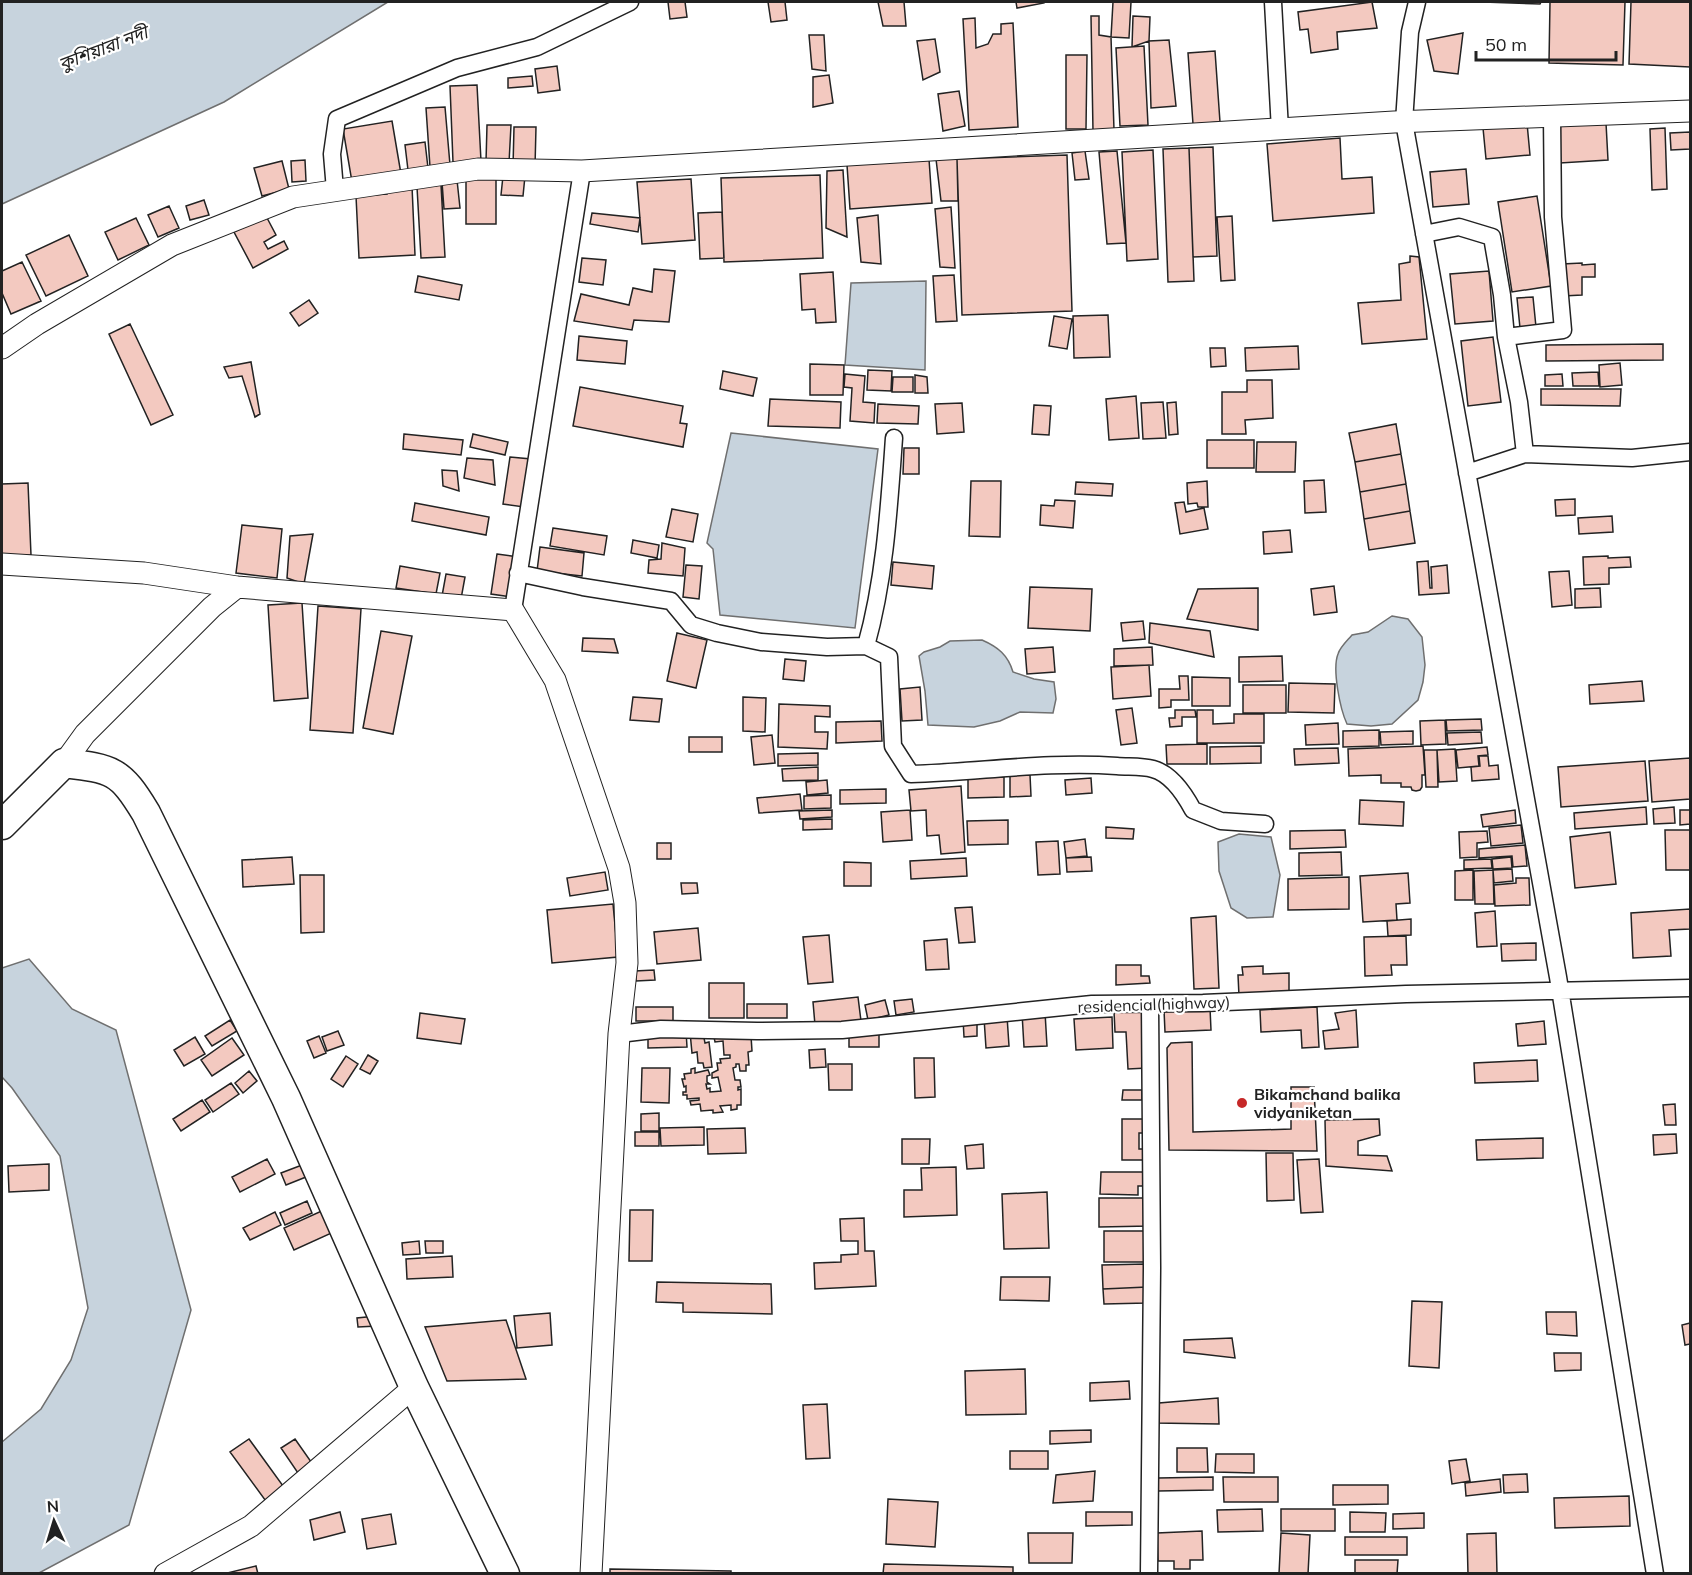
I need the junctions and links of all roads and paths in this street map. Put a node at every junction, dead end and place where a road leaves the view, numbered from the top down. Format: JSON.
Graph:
{"nodes":[{"id":1,"x":630,"y":2,"type":"edge"},
{"id":2,"x":1273,"y":2,"type":"edge"},
{"id":3,"x":1417,"y":2,"type":"edge"},
{"id":4,"x":1690,"y":111,"type":"edge"},
{"id":5,"x":1552,"y":116,"type":"junction"},
{"id":6,"x":1404,"y":122,"type":"junction"},
{"id":7,"x":1280,"y":130,"type":"junction"},
{"id":8,"x":582,"y":171,"type":"junction"},
{"id":9,"x":335,"y":190,"type":"junction"},
{"id":10,"x":1424,"y":234,"type":"junction"},
{"id":11,"x":1506,"y":337,"type":"junction"},
{"id":12,"x":2,"y":348,"type":"edge"},
{"id":13,"x":894,"y":438,"type":"dead end"},
{"id":14,"x":1690,"y":452,"type":"edge"},
{"id":15,"x":1525,"y":454,"type":"junction"},
{"id":16,"x":1467,"y":472,"type":"junction"},
{"id":17,"x":2,"y":564,"type":"edge"},
{"id":18,"x":518,"y":573,"type":"junction"},
{"id":19,"x":237,"y":587,"type":"junction"},
{"id":20,"x":513,"y":610,"type":"junction"},
{"id":21,"x":866,"y":646,"type":"junction"},
{"id":22,"x":64,"y":763,"type":"junction"},
{"id":23,"x":1265,"y":824,"type":"dead end"},
{"id":24,"x":2,"y":825,"type":"edge"},
{"id":25,"x":1690,"y":988,"type":"edge"},
{"id":26,"x":1560,"y":991,"type":"junction"},
{"id":27,"x":1150,"y":1004,"type":"junction"},
{"id":28,"x":619,"y":1034,"type":"junction"},
{"id":29,"x":414,"y":1387,"type":"junction"},
{"id":30,"x":165,"y":1574,"type":"edge"},
{"id":31,"x":505,"y":1574,"type":"edge"},
{"id":32,"x":591,"y":1574,"type":"edge"},
{"id":33,"x":1149,"y":1574,"type":"edge"},
{"id":34,"x":1655,"y":1574,"type":"edge"}],
"edges":[{"from":1,"to":9,"type":"street"},
{"from":2,"to":7,"type":"street"},
{"from":3,"to":6,"type":"street"},
{"from":4,"to":5,"type":"street"},
{"from":5,"to":6,"type":"street"},
{"from":5,"to":11,"type":"street"},
{"from":6,"to":7,"type":"street"},
{"from":6,"to":10,"type":"street"},
{"from":7,"to":8,"type":"street"},
{"from":8,"to":9,"type":"street"},
{"from":8,"to":18,"type":"street"},
{"from":9,"to":12,"type":"street"},
{"from":10,"to":11,"type":"street"},
{"from":10,"to":16,"type":"street"},
{"from":11,"to":15,"type":"street"},
{"from":13,"to":21,"type":"street"},
{"from":14,"to":15,"type":"street"},
{"from":15,"to":16,"type":"street"},
{"from":16,"to":26,"type":"street"},
{"from":17,"to":19,"type":"street"},
{"from":18,"to":20,"type":"street"},
{"from":18,"to":21,"type":"street"},
{"from":19,"to":20,"type":"street"},
{"from":19,"to":22,"type":"street"},
{"from":20,"to":28,"type":"street"},
{"from":21,"to":23,"type":"street"},
{"from":22,"to":24,"type":"highway"},
{"from":22,"to":29,"type":"highway"},
{"from":25,"to":26,"type":"street","name":"residencial(highway)"},
{"from":26,"to":27,"type":"street","name":"residencial(highway)"},
{"from":26,"to":34,"type":"street"},
{"from":27,"to":28,"type":"street","name":"residencial(highway)"},
{"from":27,"to":33,"type":"street"},
{"from":28,"to":32,"type":"street"},
{"from":29,"to":30,"type":"street"},
{"from":29,"to":31,"type":"highway"}]}
